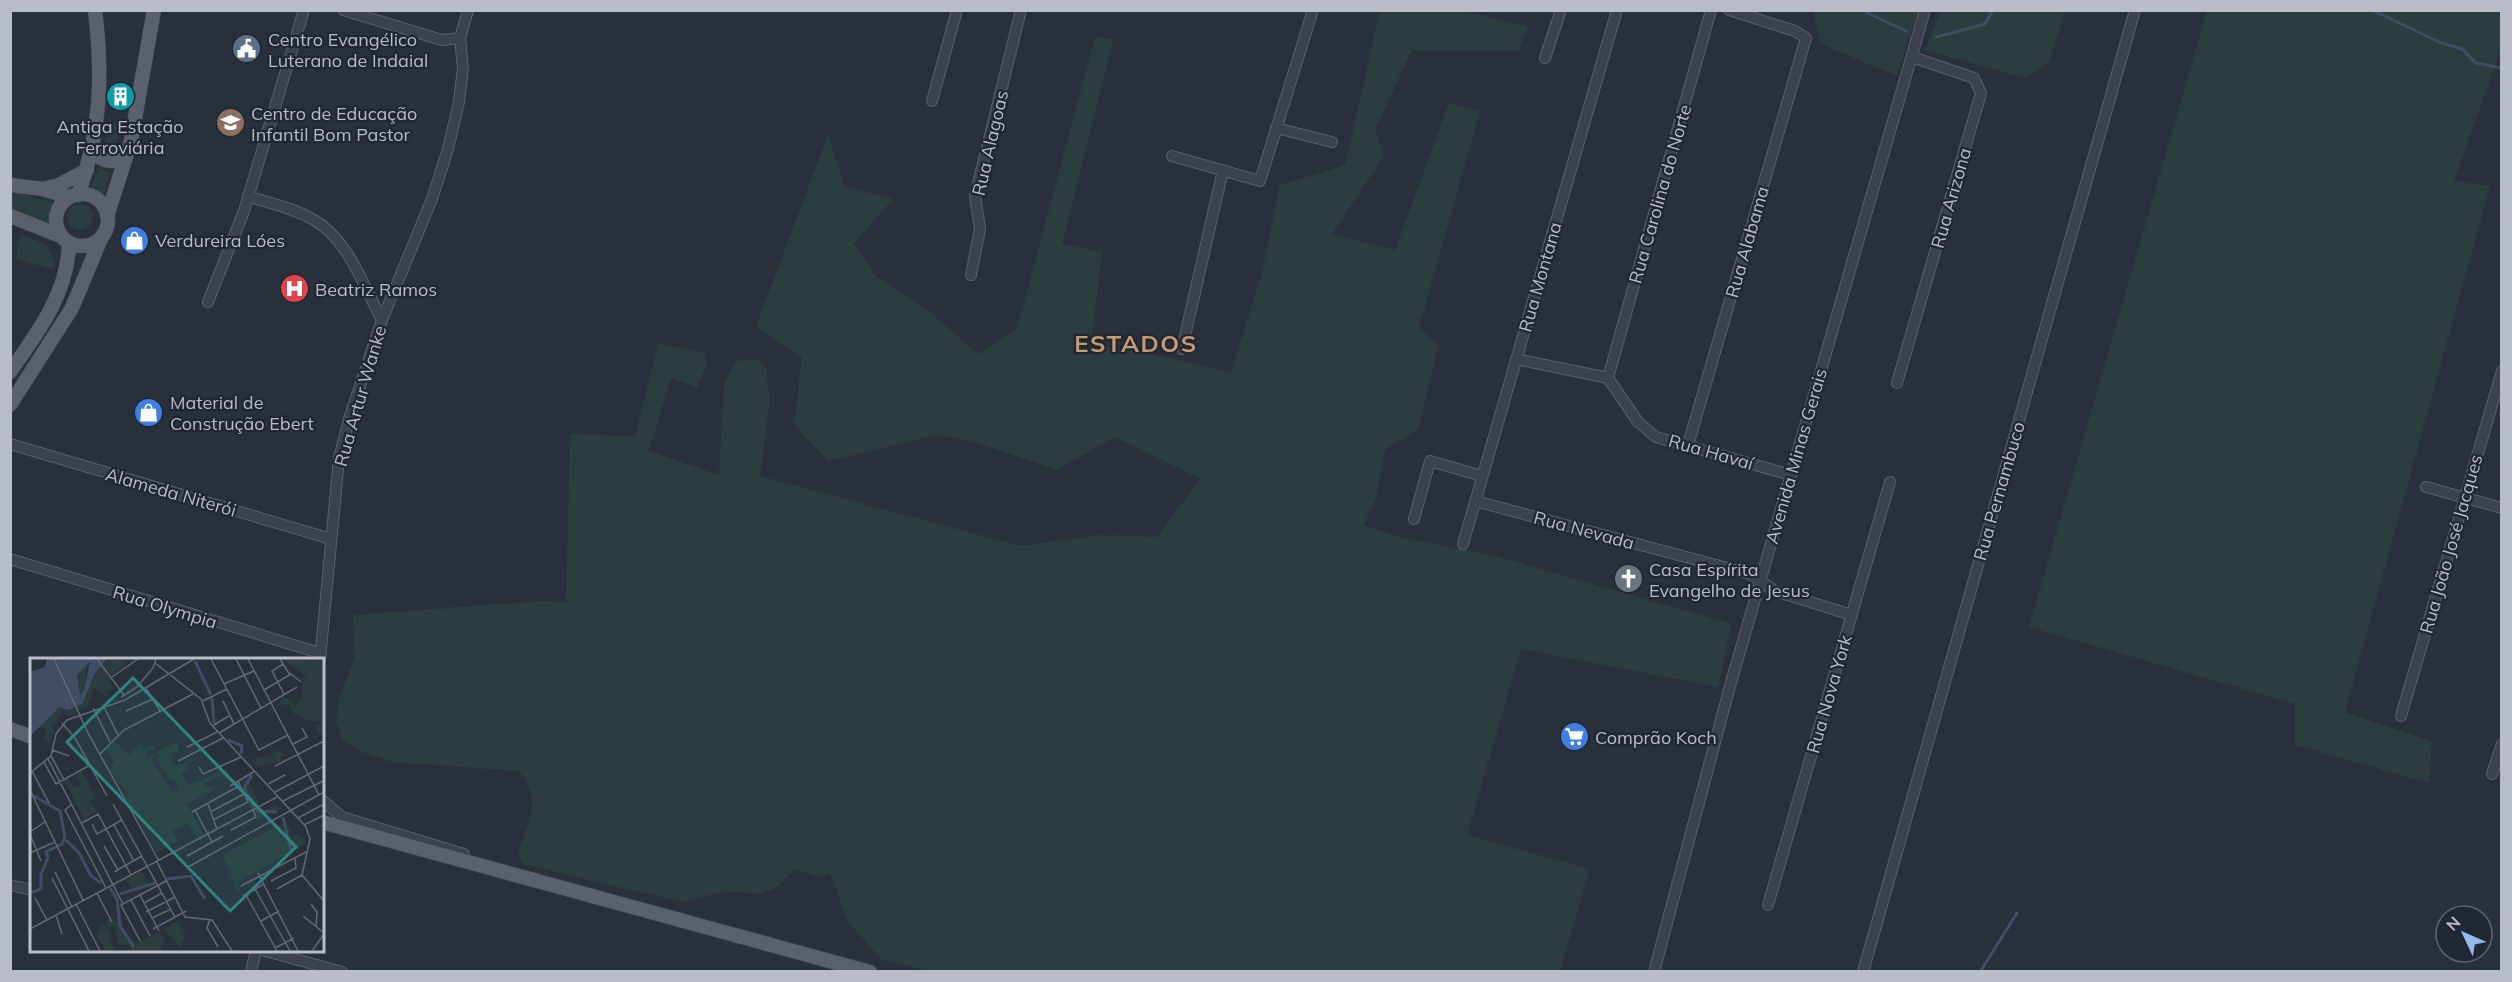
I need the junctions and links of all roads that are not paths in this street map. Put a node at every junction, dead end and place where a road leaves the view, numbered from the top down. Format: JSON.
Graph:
{"nodes":[{"id":1,"x":95,"y":10,"type":"edge"},
{"id":2,"x":154,"y":10,"type":"edge"},
{"id":3,"x":304,"y":10,"type":"edge"},
{"id":4,"x":343,"y":10,"type":"edge"},
{"id":5,"x":468,"y":10,"type":"edge"},
{"id":6,"x":957,"y":10,"type":"edge"},
{"id":7,"x":1021,"y":10,"type":"edge"},
{"id":8,"x":1313,"y":10,"type":"edge"},
{"id":9,"x":1561,"y":10,"type":"edge"},
{"id":10,"x":1617,"y":10,"type":"edge"},
{"id":11,"x":1712,"y":10,"type":"edge"},
{"id":12,"x":1729,"y":10,"type":"edge"},
{"id":13,"x":1925,"y":10,"type":"edge"},
{"id":14,"x":2135,"y":10,"type":"edge"},
{"id":15,"x":459,"y":38,"type":"junction"},
{"id":16,"x":1912,"y":57,"type":"junction"},
{"id":17,"x":1545,"y":58,"type":"dead end"},
{"id":18,"x":932,"y":101,"type":"dead end"},
{"id":19,"x":1276,"y":128,"type":"junction"},
{"id":20,"x":1332,"y":142,"type":"dead end"},
{"id":21,"x":93,"y":152,"type":"junction"},
{"id":22,"x":1172,"y":156,"type":"dead end"},
{"id":23,"x":126,"y":158,"type":"junction"},
{"id":24,"x":87,"y":170,"type":"junction"},
{"id":25,"x":1223,"y":170,"type":"junction"},
{"id":26,"x":10,"y":185,"type":"edge"},
{"id":27,"x":43,"y":189,"type":"junction"},
{"id":28,"x":74,"y":196,"type":"junction"},
{"id":29,"x":248,"y":196,"type":"junction"},
{"id":30,"x":10,"y":216,"type":"edge"},
{"id":31,"x":107,"y":216,"type":"junction"},
{"id":32,"x":102,"y":236,"type":"junction"},
{"id":33,"x":65,"y":240,"type":"junction"},
{"id":34,"x":971,"y":275,"type":"dead end"},
{"id":35,"x":208,"y":302,"type":"dead end"},
{"id":36,"x":382,"y":320,"type":"junction"},
{"id":37,"x":31,"y":343,"type":"junction"},
{"id":38,"x":1182,"y":349,"type":"dead end"},
{"id":39,"x":48,"y":351,"type":"junction"},
{"id":40,"x":1516,"y":358,"type":"junction"},
{"id":41,"x":2502,"y":371,"type":"edge"},
{"id":42,"x":10,"y":372,"type":"edge"},
{"id":43,"x":1608,"y":378,"type":"junction"},
{"id":44,"x":1897,"y":383,"type":"dead end"},
{"id":45,"x":10,"y":405,"type":"edge"},
{"id":46,"x":10,"y":444,"type":"edge"},
{"id":47,"x":1688,"y":446,"type":"junction"},
{"id":48,"x":1791,"y":475,"type":"junction"},
{"id":49,"x":1482,"y":476,"type":"junction"},
{"id":50,"x":1890,"y":482,"type":"dead end"},
{"id":51,"x":2426,"y":488,"type":"dead end"},
{"id":52,"x":2465,"y":498,"type":"junction"},
{"id":53,"x":1475,"y":501,"type":"junction"},
{"id":54,"x":2502,"y":508,"type":"edge"},
{"id":55,"x":1414,"y":519,"type":"dead end"},
{"id":56,"x":331,"y":539,"type":"junction"},
{"id":57,"x":1462,"y":543,"type":"dead end"},
{"id":58,"x":10,"y":559,"type":"edge"},
{"id":59,"x":1760,"y":582,"type":"junction"},
{"id":60,"x":1852,"y":615,"type":"junction"},
{"id":61,"x":320,"y":656,"type":"edge"},
{"id":62,"x":2401,"y":716,"type":"dead end"},
{"id":63,"x":10,"y":728,"type":"edge"},
{"id":64,"x":30,"y":735,"type":"edge"},
{"id":65,"x":2502,"y":744,"type":"edge"},
{"id":66,"x":2492,"y":774,"type":"dead end"},
{"id":67,"x":324,"y":802,"type":"edge"},
{"id":68,"x":324,"y":823,"type":"edge"},
{"id":69,"x":531,"y":879,"type":"junction"},
{"id":70,"x":10,"y":885,"type":"edge"},
{"id":71,"x":30,"y":890,"type":"edge"},
{"id":72,"x":1768,"y":905,"type":"dead end"},
{"id":73,"x":256,"y":952,"type":"edge"},
{"id":74,"x":266,"y":952,"type":"edge"},
{"id":75,"x":251,"y":972,"type":"edge"},
{"id":76,"x":342,"y":972,"type":"edge"},
{"id":77,"x":870,"y":972,"type":"edge"},
{"id":78,"x":1654,"y":972,"type":"edge"},
{"id":79,"x":1863,"y":972,"type":"edge"}],
"edges":[{"from":1,"to":21,"type":"main road"},
{"from":2,"to":23,"type":"main road"},
{"from":3,"to":29,"type":"street"},
{"from":4,"to":15,"type":"street"},
{"from":5,"to":15,"type":"street"},
{"from":6,"to":18,"type":"street"},
{"from":7,"to":34,"type":"street","name":"Rua Alagoas"},
{"from":8,"to":19,"type":"street"},
{"from":9,"to":17,"type":"street"},
{"from":10,"to":40,"type":"street","name":"Rua Montana"},
{"from":11,"to":43,"type":"street","name":"Rua Carolina do Norte"},
{"from":12,"to":47,"type":"street","name":"Rua Alabama"},
{"from":13,"to":16,"type":"street","name":"Avenida Minas Gerais"},
{"from":14,"to":79,"type":"street","name":"Rua Pernambuco"},
{"from":15,"to":36,"type":"street","name":"Rua Artur Wanke"},
{"from":16,"to":44,"type":"street","name":"Rua Arizona"},
{"from":16,"to":48,"type":"street","name":"Avenida Minas Gerais"},
{"from":19,"to":20,"type":"street"},
{"from":19,"to":25,"type":"street"},
{"from":21,"to":23,"type":"main road"},
{"from":21,"to":24,"type":"main road"},
{"from":22,"to":25,"type":"street"},
{"from":23,"to":31,"type":"main road"},
{"from":24,"to":27,"type":"main road"},
{"from":24,"to":28,"type":"main road"},
{"from":25,"to":38,"type":"street"},
{"from":26,"to":27,"type":"main road"},
{"from":27,"to":28,"type":"main road"},
{"from":28,"to":31,"type":"main road"},
{"from":28,"to":33,"type":"main road"},
{"from":29,"to":35,"type":"street"},
{"from":29,"to":36,"type":"street"},
{"from":30,"to":33,"type":"main road"},
{"from":31,"to":32,"type":"main road"},
{"from":32,"to":33,"type":"main road"},
{"from":32,"to":39,"type":"main road"},
{"from":33,"to":37,"type":"main road"},
{"from":36,"to":56,"type":"street","name":"Rua Artur Wanke"},
{"from":37,"to":39,"type":"main road"},
{"from":37,"to":42,"type":"main road"},
{"from":39,"to":45,"type":"main road"},
{"from":40,"to":43,"type":"street"},
{"from":40,"to":49,"type":"street","name":"Rua Montana"},
{"from":41,"to":52,"type":"street","name":"Rua João José Jacques"},
{"from":43,"to":47,"type":"street","name":"Rua Havaí"},
{"from":46,"to":56,"type":"street","name":"Alameda Niterói"},
{"from":47,"to":48,"type":"street","name":"Rua Havaí"},
{"from":48,"to":59,"type":"street","name":"Avenida Minas Gerais"},
{"from":49,"to":53,"type":"street","name":"Rua Montana"},
{"from":49,"to":55,"type":"street"},
{"from":50,"to":60,"type":"street","name":"Rua Nova York"},
{"from":51,"to":52,"type":"street"},
{"from":52,"to":54,"type":"street"},
{"from":52,"to":62,"type":"street","name":"Rua João José Jacques"},
{"from":53,"to":57,"type":"street","name":"Rua Montana"},
{"from":53,"to":59,"type":"street","name":"Rua Nevada"},
{"from":56,"to":61,"type":"street","name":"Rua Artur Wanke"},
{"from":58,"to":61,"type":"street","name":"Rua Olympia"},
{"from":59,"to":60,"type":"street","name":"Rua Nevada"},
{"from":59,"to":78,"type":"street","name":"Avenida Minas Gerais"},
{"from":60,"to":72,"type":"street","name":"Rua Nova York"},
{"from":63,"to":64,"type":"main road"},
{"from":65,"to":66,"type":"street"},
{"from":67,"to":69,"type":"street"},
{"from":68,"to":69,"type":"main road"},
{"from":69,"to":77,"type":"main road"},
{"from":70,"to":71,"type":"street"},
{"from":73,"to":75,"type":"street"},
{"from":74,"to":76,"type":"street"}]}
